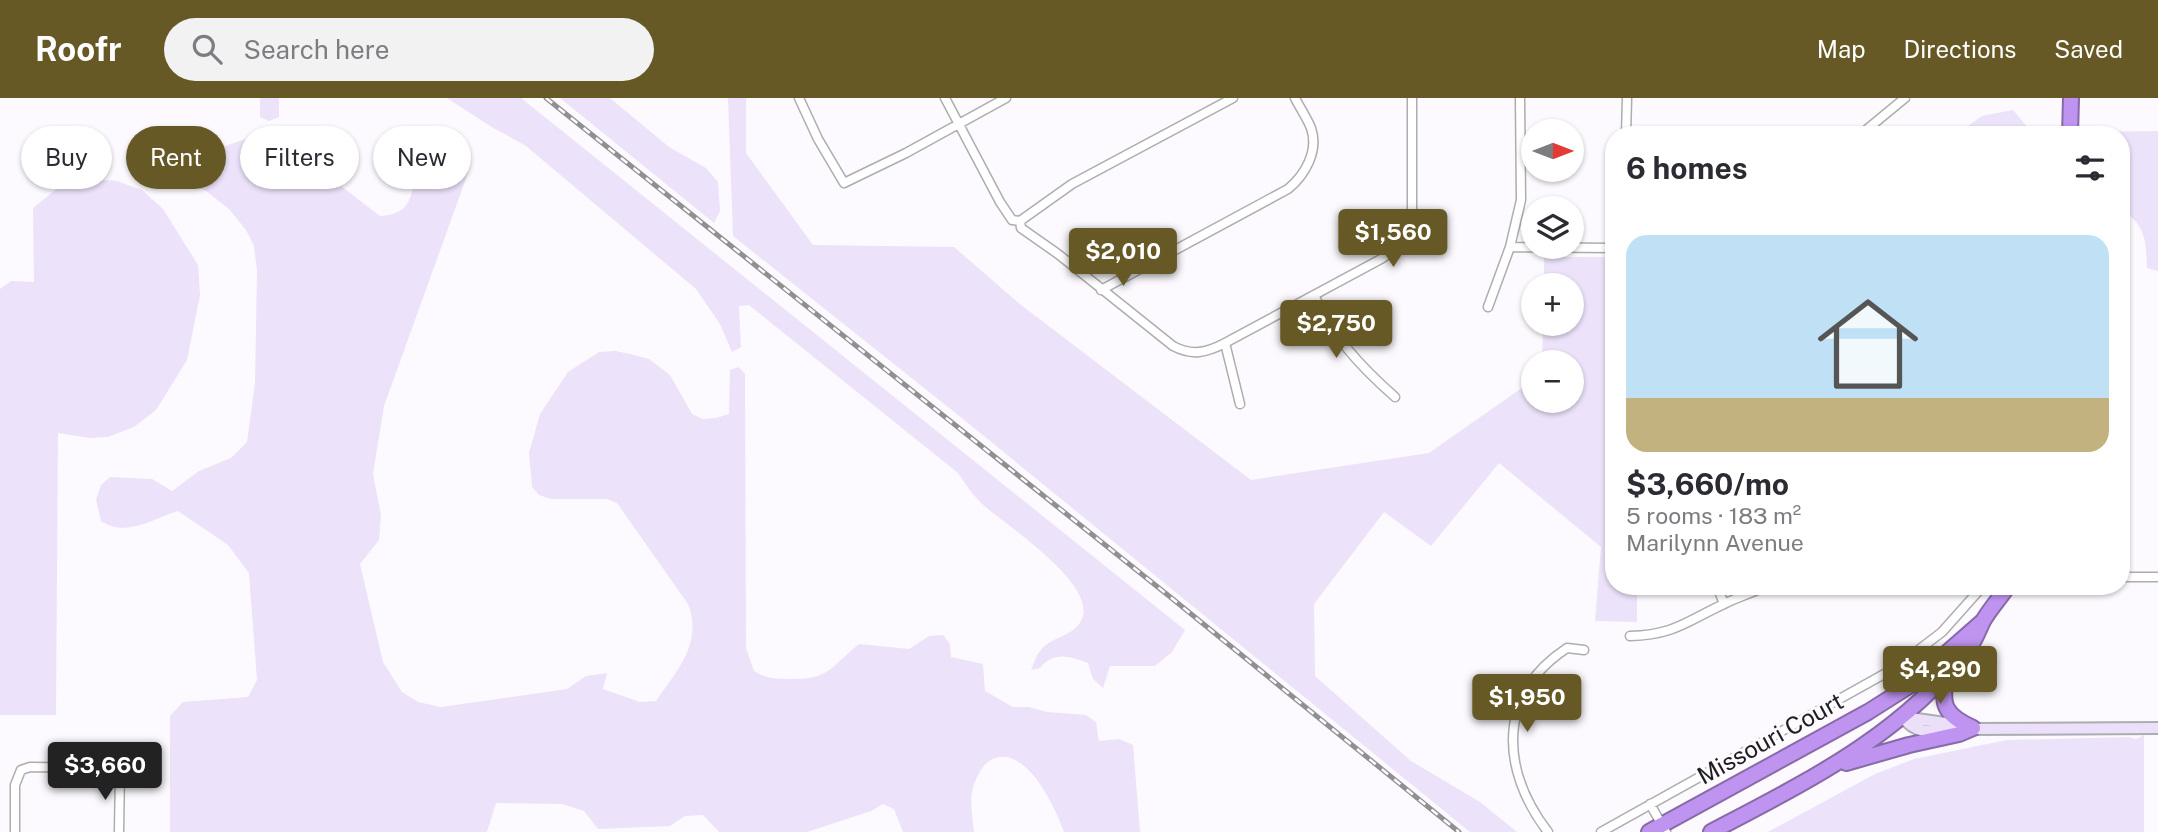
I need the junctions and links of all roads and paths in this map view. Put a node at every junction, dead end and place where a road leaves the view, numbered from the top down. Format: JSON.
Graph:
{"nodes":[{"id":1,"x":799,"y":98,"type":"edge"},
{"id":2,"x":945,"y":98,"type":"edge"},
{"id":3,"x":1006,"y":98,"type":"edge"},
{"id":4,"x":1233,"y":98,"type":"edge"},
{"id":5,"x":1295,"y":98,"type":"edge"},
{"id":6,"x":1412,"y":98,"type":"edge"},
{"id":7,"x":1520,"y":98,"type":"edge"},
{"id":8,"x":1627,"y":98,"type":"edge"},
{"id":9,"x":1905,"y":98,"type":"edge"},
{"id":10,"x":2071,"y":98,"type":"edge"},
{"id":11,"x":958,"y":124,"type":"junction"},
{"id":12,"x":1626,"y":126,"type":"edge"},
{"id":13,"x":1871,"y":126,"type":"edge"},
{"id":14,"x":2070,"y":126,"type":"edge"},
{"id":15,"x":1020,"y":221,"type":"junction"},
{"id":16,"x":1510,"y":247,"type":"junction"},
{"id":17,"x":1605,"y":248,"type":"edge"},
{"id":18,"x":1101,"y":290,"type":"junction"},
{"id":19,"x":1314,"y":295,"type":"junction"},
{"id":20,"x":1488,"y":307,"type":"dead end"},
{"id":21,"x":1225,"y":343,"type":"junction"},
{"id":22,"x":1395,"y":397,"type":"dead end"},
{"id":23,"x":1240,"y":404,"type":"dead end"},
{"id":24,"x":2130,"y":577,"type":"edge"},
{"id":25,"x":2158,"y":577,"type":"edge"},
{"id":26,"x":1720,"y":595,"type":"edge"},
{"id":27,"x":1745,"y":595,"type":"edge"},
{"id":28,"x":1975,"y":595,"type":"edge"},
{"id":29,"x":2002,"y":595,"type":"edge"},
{"id":30,"x":1724,"y":604,"type":"junction"},
{"id":31,"x":1983,"y":621,"type":"junction"},
{"id":32,"x":1630,"y":636,"type":"dead end"},
{"id":33,"x":1584,"y":650,"type":"dead end"},
{"id":34,"x":1947,"y":674,"type":"junction"},
{"id":35,"x":1909,"y":686,"type":"junction"},
{"id":36,"x":1903,"y":717,"type":"junction"},
{"id":37,"x":1851,"y":721,"type":"junction"},
{"id":38,"x":1973,"y":728,"type":"junction"},
{"id":39,"x":2158,"y":728,"type":"edge"},
{"id":40,"x":1833,"y":767,"type":"junction"},
{"id":41,"x":1650,"y":804,"type":"junction"},
{"id":42,"x":1659,"y":830,"type":"edge"},
{"id":43,"x":15,"y":832,"type":"edge"},
{"id":44,"x":119,"y":832,"type":"edge"},
{"id":45,"x":1548,"y":832,"type":"edge"},
{"id":46,"x":1601,"y":832,"type":"edge"},
{"id":47,"x":1712,"y":832,"type":"edge"}],
"edges":[{"from":1,"to":11,"type":"street"},
{"from":2,"to":11,"type":"street"},
{"from":3,"to":11,"type":"street"},
{"from":4,"to":15,"type":"street"},
{"from":5,"to":18,"type":"street"},
{"from":6,"to":19,"type":"street"},
{"from":7,"to":16,"type":"street"},
{"from":8,"to":12,"type":"street"},
{"from":9,"to":13,"type":"street"},
{"from":10,"to":14,"type":"highway"},
{"from":11,"to":15,"type":"street"},
{"from":15,"to":18,"type":"street"},
{"from":16,"to":17,"type":"street"},
{"from":16,"to":20,"type":"street"},
{"from":18,"to":21,"type":"street"},
{"from":19,"to":21,"type":"street"},
{"from":19,"to":22,"type":"street"},
{"from":21,"to":23,"type":"street"},
{"from":24,"to":25,"type":"street"},
{"from":26,"to":30,"type":"street"},
{"from":27,"to":30,"type":"street"},
{"from":28,"to":41,"type":"street","name":"Missouri Court"},
{"from":29,"to":31,"type":"highway"},
{"from":30,"to":32,"type":"street"},
{"from":31,"to":34,"type":"highway"},
{"from":31,"to":35,"type":"highway"},
{"from":33,"to":45,"type":"street"},
{"from":34,"to":36,"type":"highway"},
{"from":34,"to":38,"type":"highway"},
{"from":35,"to":36,"type":"highway"},
{"from":35,"to":37,"type":"highway"},
{"from":36,"to":37,"type":"highway"},
{"from":36,"to":38,"type":"main road"},
{"from":36,"to":40,"type":"highway"},
{"from":37,"to":42,"type":"highway"},
{"from":38,"to":39,"type":"main road"},
{"from":38,"to":40,"type":"highway"},
{"from":40,"to":47,"type":"highway"},
{"from":41,"to":42,"type":"street"},
{"from":41,"to":46,"type":"street","name":"Missouri Court"},
{"from":43,"to":44,"type":"street"}]}
